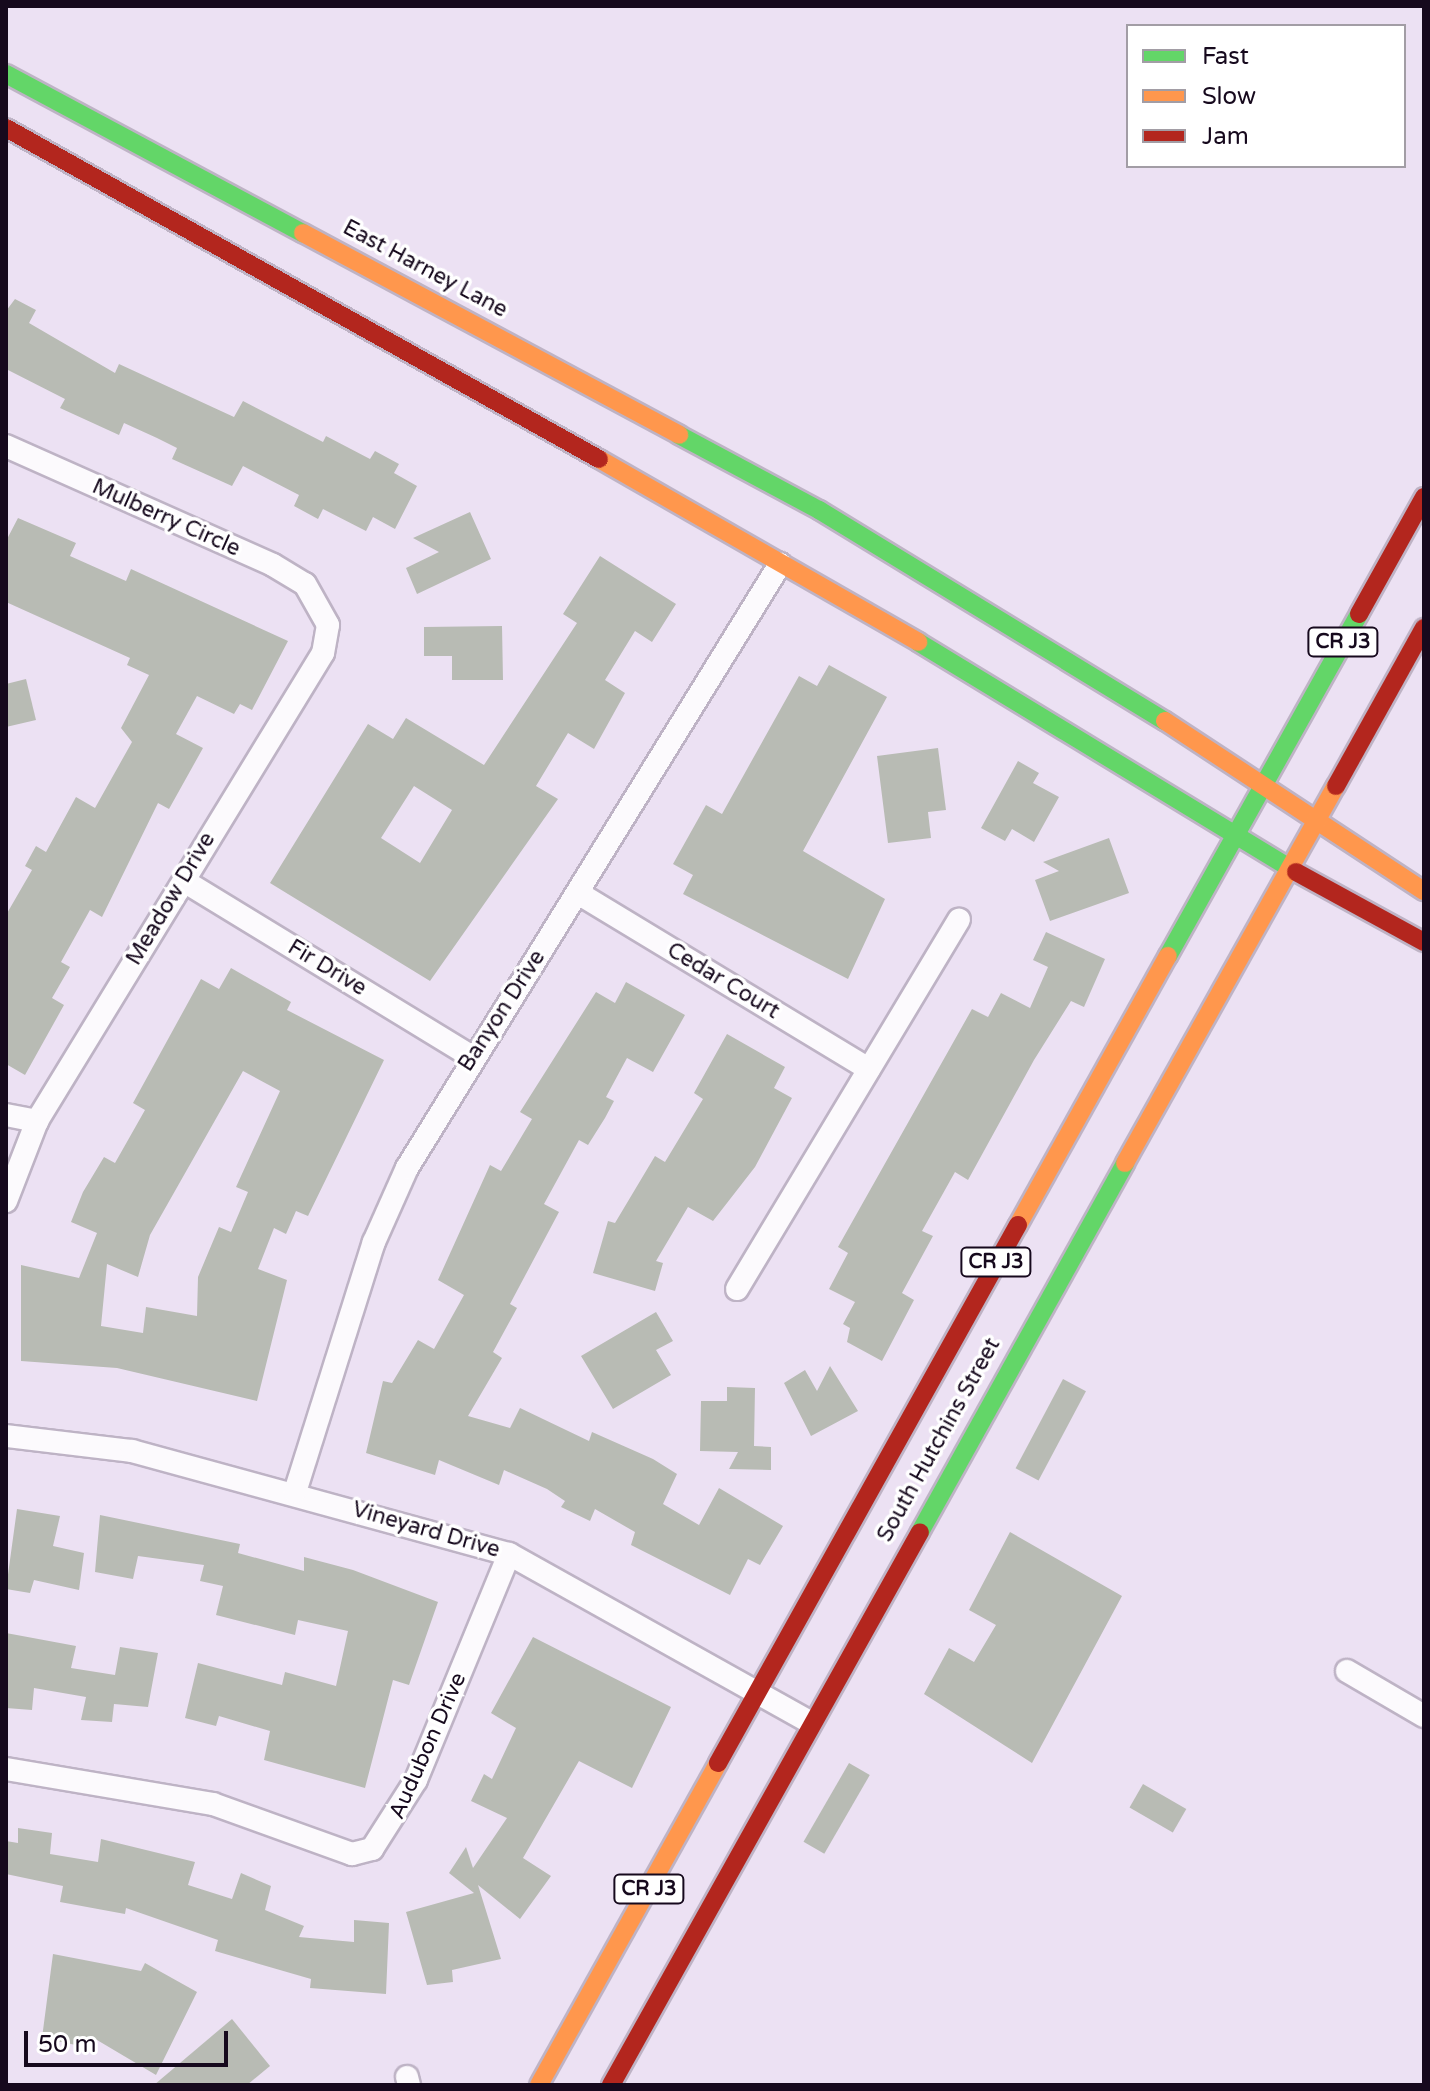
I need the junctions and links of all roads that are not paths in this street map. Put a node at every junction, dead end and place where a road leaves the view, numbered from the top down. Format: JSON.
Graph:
{"nodes":[{"id":1,"x":6,"y":74,"type":"edge"},
{"id":2,"x":6,"y":128,"type":"edge"},
{"id":3,"x":6,"y":446,"type":"edge"},
{"id":4,"x":1424,"y":497,"type":"edge"},
{"id":5,"x":780,"y":564,"type":"junction"},
{"id":6,"x":317,"y":601,"type":"joint"},
{"id":7,"x":1424,"y":628,"type":"edge"},
{"id":8,"x":1262,"y":787,"type":"junction"},
{"id":9,"x":1317,"y":821,"type":"junction"},
{"id":10,"x":1236,"y":833,"type":"junction"},
{"id":11,"x":1292,"y":867,"type":"junction"},
{"id":12,"x":184,"y":881,"type":"junction"},
{"id":13,"x":1424,"y":891,"type":"edge"},
{"id":14,"x":578,"y":893,"type":"junction"},
{"id":15,"x":959,"y":920,"type":"dead end"},
{"id":16,"x":1424,"y":942,"type":"edge"},
{"id":17,"x":471,"y":1056,"type":"junction"},
{"id":18,"x":869,"y":1069,"type":"junction"},
{"id":19,"x":6,"y":1115,"type":"edge"},
{"id":20,"x":37,"y":1121,"type":"junction"},
{"id":21,"x":6,"y":1201,"type":"edge"},
{"id":22,"x":737,"y":1289,"type":"dead end"},
{"id":23,"x":6,"y":1436,"type":"edge"},
{"id":24,"x":295,"y":1492,"type":"junction"},
{"id":25,"x":509,"y":1554,"type":"junction"},
{"id":26,"x":1347,"y":1671,"type":"dead end"},
{"id":27,"x":760,"y":1693,"type":"junction"},
{"id":28,"x":1424,"y":1716,"type":"edge"},
{"id":29,"x":809,"y":1722,"type":"junction"},
{"id":30,"x":6,"y":1769,"type":"edge"},
{"id":31,"x":546,"y":2083,"type":"edge"},
{"id":32,"x":611,"y":2085,"type":"edge"}],
"edges":[{"from":1,"to":8,"type":"main road","name":"East Harney Lane"},
{"from":2,"to":5,"type":"main road"},
{"from":3,"to":6,"type":"street","name":"Mulberry Circle"},
{"from":4,"to":8,"type":"main road","number":"CR J3"},
{"from":5,"to":10,"type":"main road"},
{"from":5,"to":14,"type":"street","name":"Banyon Drive"},
{"from":6,"to":12,"type":"street","name":"Meadow Drive"},
{"from":7,"to":9,"type":"main road","number":"CR J3"},
{"from":8,"to":9,"type":"main road","name":"East Harney Lane"},
{"from":8,"to":10,"type":"main road","number":"CR J3"},
{"from":9,"to":11,"type":"main road","name":"South Hutchins Street","number":"CR J3"},
{"from":9,"to":13,"type":"main road","name":"East Harney Lane"},
{"from":10,"to":11,"type":"main road"},
{"from":10,"to":27,"type":"main road","name":"South Hutchins Street","number":"CR J3"},
{"from":11,"to":16,"type":"main road"},
{"from":11,"to":29,"type":"main road","name":"South Hutchins Street","number":"CR J3"},
{"from":12,"to":17,"type":"street","name":"Fir Drive"},
{"from":12,"to":20,"type":"street","name":"Meadow Drive"},
{"from":14,"to":17,"type":"street","name":"Banyon Drive"},
{"from":14,"to":18,"type":"street","name":"Cedar Court"},
{"from":15,"to":18,"type":"street"},
{"from":17,"to":24,"type":"street","name":"Banyon Drive"},
{"from":18,"to":22,"type":"street"},
{"from":19,"to":20,"type":"street"},
{"from":20,"to":21,"type":"street","name":"Meadow Drive"},
{"from":23,"to":24,"type":"street","name":"Vineyard Drive"},
{"from":24,"to":25,"type":"street","name":"Vineyard Drive"},
{"from":25,"to":27,"type":"street","name":"Vineyard Drive"},
{"from":25,"to":30,"type":"street","name":"Audubon Drive"},
{"from":26,"to":28,"type":"street"},
{"from":27,"to":29,"type":"street","name":"Vineyard Drive"},
{"from":27,"to":31,"type":"main road","name":"South Hutchins Street","number":"CR J3"},
{"from":29,"to":32,"type":"main road","name":"South Hutchins Street","number":"CR J3"}]}
